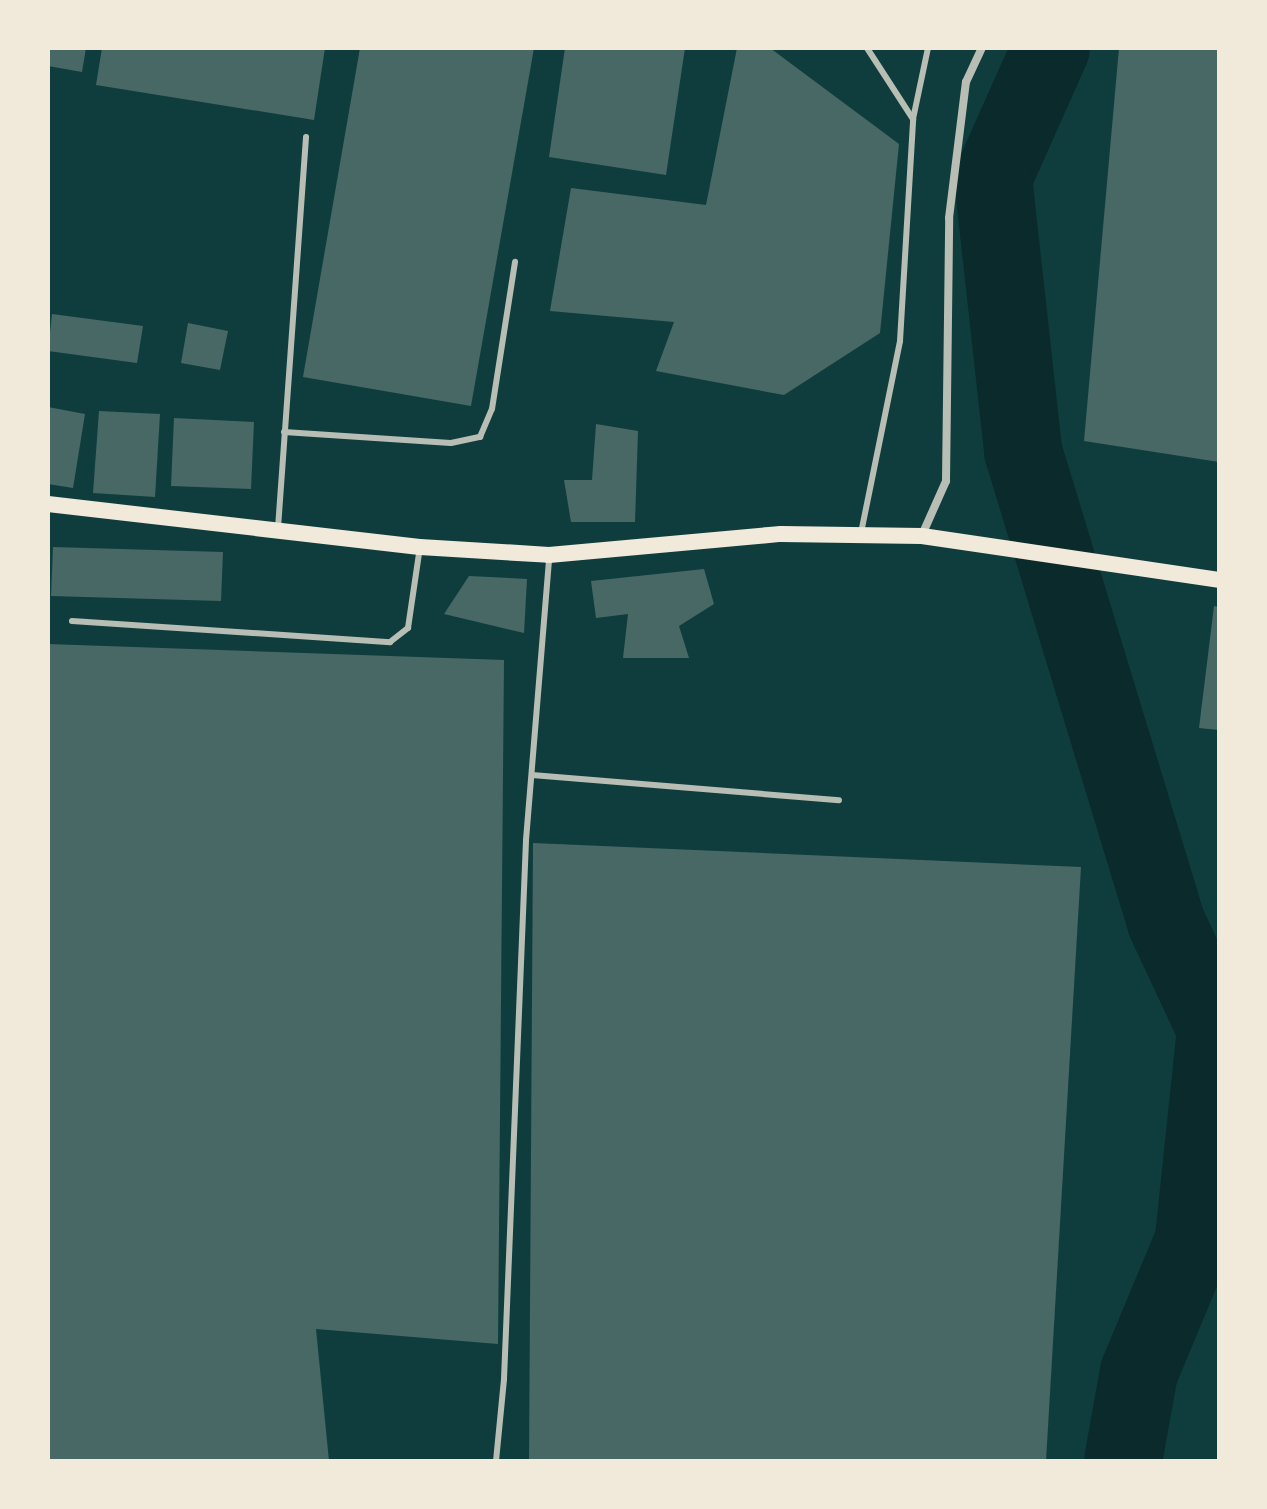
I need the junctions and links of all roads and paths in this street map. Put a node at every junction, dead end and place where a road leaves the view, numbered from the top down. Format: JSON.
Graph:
{"nodes":[{"id":1,"x":867,"y":48,"type":"edge"},
{"id":2,"x":928,"y":48,"type":"edge"},
{"id":3,"x":982,"y":48,"type":"edge"},
{"id":4,"x":913,"y":119,"type":"junction"},
{"id":5,"x":306,"y":137,"type":"dead end"},
{"id":6,"x":515,"y":262,"type":"dead end"},
{"id":7,"x":284,"y":432,"type":"junction"},
{"id":8,"x":48,"y":504,"type":"edge"},
{"id":9,"x":278,"y":530,"type":"junction"},
{"id":10,"x":861,"y":533,"type":"junction"},
{"id":11,"x":922,"y":536,"type":"junction"},
{"id":12,"x":420,"y":547,"type":"junction"},
{"id":13,"x":549,"y":555,"type":"junction"},
{"id":14,"x":1219,"y":580,"type":"edge"},
{"id":15,"x":72,"y":621,"type":"dead end"},
{"id":16,"x":532,"y":775,"type":"junction"},
{"id":17,"x":839,"y":800,"type":"dead end"},
{"id":18,"x":496,"y":1461,"type":"edge"}],
"edges":[{"from":1,"to":4,"type":"lane"},
{"from":2,"to":4,"type":"lane"},
{"from":3,"to":11,"type":"street"},
{"from":4,"to":10,"type":"lane"},
{"from":5,"to":7,"type":"lane"},
{"from":6,"to":7,"type":"lane"},
{"from":7,"to":9,"type":"lane"},
{"from":8,"to":9,"type":"main road"},
{"from":9,"to":12,"type":"main road"},
{"from":10,"to":11,"type":"main road"},
{"from":10,"to":13,"type":"main road"},
{"from":11,"to":14,"type":"main road"},
{"from":12,"to":13,"type":"main road"},
{"from":12,"to":15,"type":"lane"},
{"from":13,"to":16,"type":"lane"},
{"from":16,"to":17,"type":"lane"},
{"from":16,"to":18,"type":"lane"}]}
